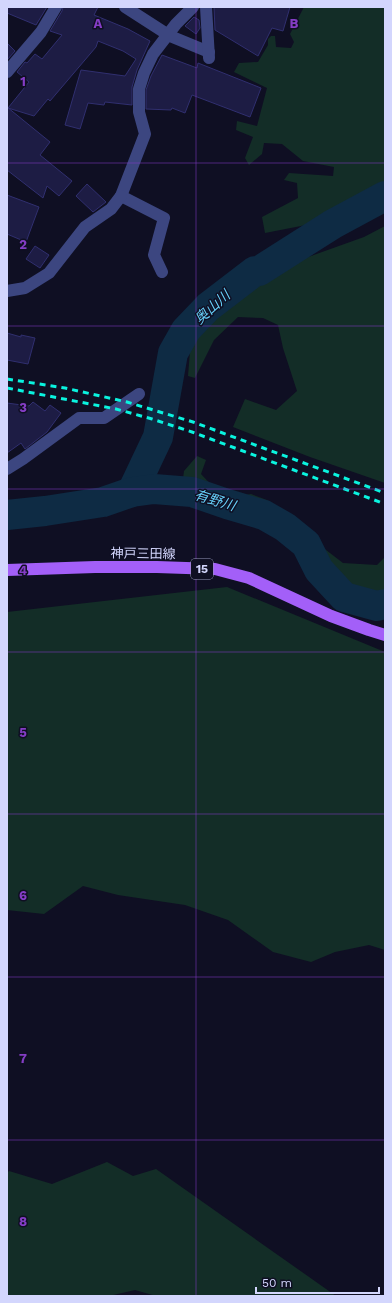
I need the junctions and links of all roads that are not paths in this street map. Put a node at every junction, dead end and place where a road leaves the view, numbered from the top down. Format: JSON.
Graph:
{"nodes":[{"id":1,"x":56,"y":7,"type":"edge"},
{"id":2,"x":125,"y":7,"type":"edge"},
{"id":3,"x":194,"y":7,"type":"edge"},
{"id":4,"x":206,"y":7,"type":"edge"},
{"id":5,"x":169,"y":35,"type":"junction"},
{"id":6,"x":7,"y":72,"type":"edge"},
{"id":7,"x":121,"y":196,"type":"junction"},
{"id":8,"x":162,"y":272,"type":"dead end"},
{"id":9,"x":7,"y":291,"type":"edge"},
{"id":10,"x":139,"y":394,"type":"dead end"},
{"id":11,"x":7,"y":469,"type":"edge"},
{"id":12,"x":7,"y":570,"type":"edge"},
{"id":13,"x":385,"y":635,"type":"edge"}],
"edges":[{"from":1,"to":6,"type":"street"},
{"from":2,"to":5,"type":"street"},
{"from":3,"to":5,"type":"street"},
{"from":4,"to":5,"type":"street"},
{"from":5,"to":7,"type":"street"},
{"from":7,"to":8,"type":"street"},
{"from":7,"to":9,"type":"street"},
{"from":10,"to":11,"type":"street"},
{"from":12,"to":13,"type":"main road","name":"神戸三田線","number":"15"}]}
